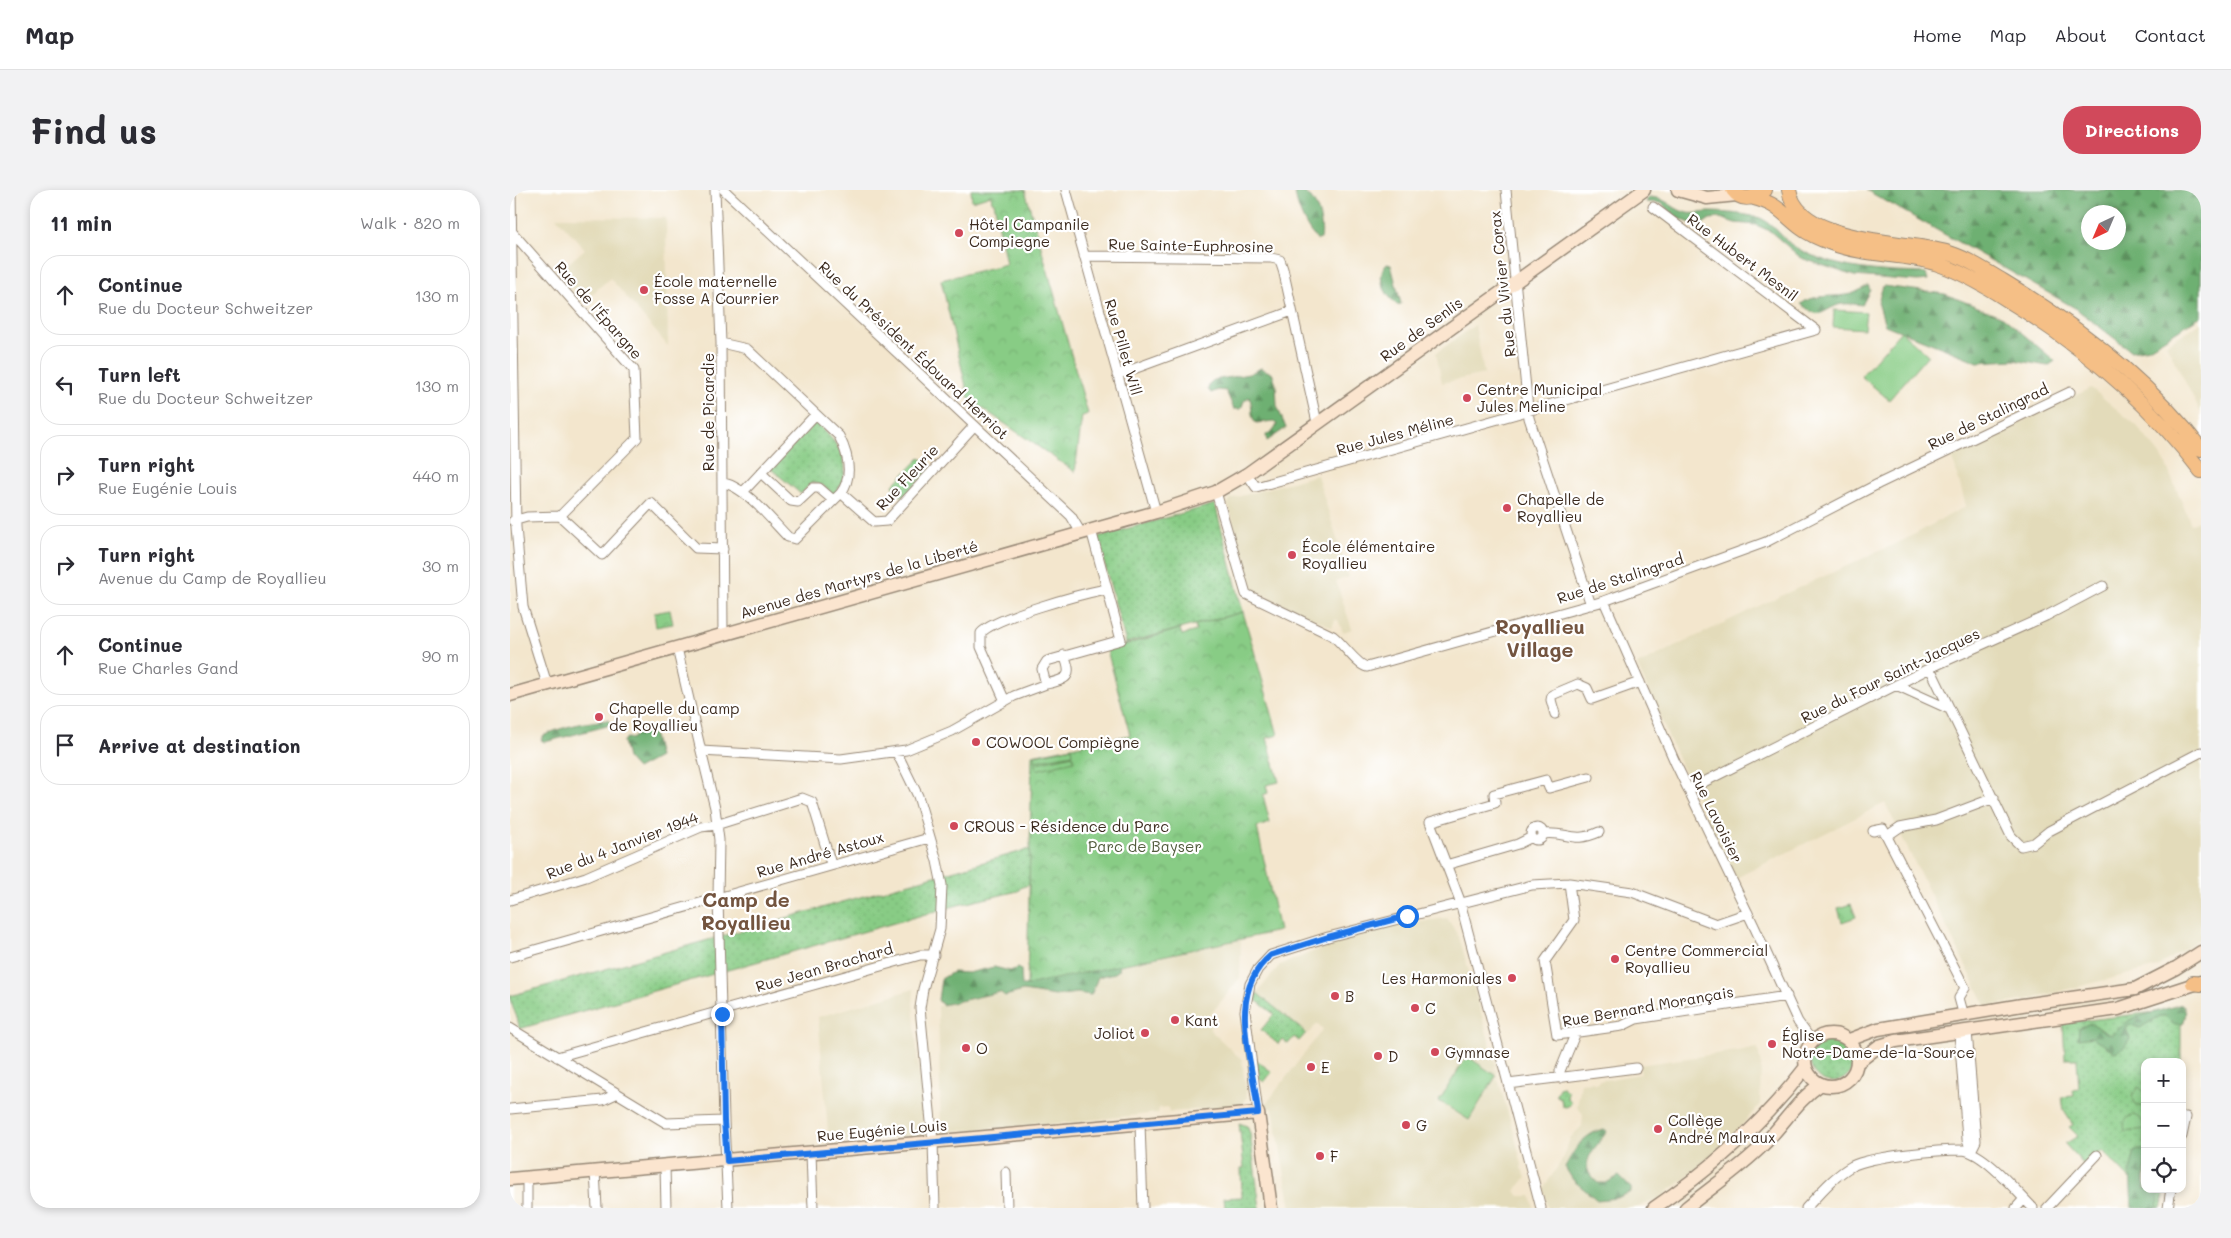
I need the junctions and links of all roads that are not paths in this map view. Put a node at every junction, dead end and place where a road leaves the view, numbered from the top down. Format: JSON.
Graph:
{"nodes":[{"id":1,"x":511,"y":190,"type":"edge"},
{"id":2,"x":715,"y":190,"type":"edge"},
{"id":3,"x":724,"y":190,"type":"edge"},
{"id":4,"x":1066,"y":190,"type":"edge"},
{"id":5,"x":1506,"y":190,"type":"edge"},
{"id":6,"x":1644,"y":190,"type":"edge"},
{"id":7,"x":1790,"y":190,"type":"edge"},
{"id":8,"x":1687,"y":191,"type":"edge"},
{"id":9,"x":1735,"y":192,"type":"edge"},
{"id":10,"x":1760,"y":194,"type":"edge"},
{"id":11,"x":1653,"y":207,"type":"dead end"},
{"id":12,"x":512,"y":232,"type":"junction"},
{"id":13,"x":1084,"y":256,"type":"junction"},
{"id":14,"x":1516,"y":281,"type":"junction"},
{"id":15,"x":1292,"y":311,"type":"junction"},
{"id":16,"x":1816,"y":330,"type":"joint"},
{"id":17,"x":721,"y":343,"type":"junction"},
{"id":18,"x":1117,"y":375,"type":"junction"},
{"id":19,"x":2070,"y":392,"type":"dead end"},
{"id":20,"x":1528,"y":412,"type":"junction"},
{"id":21,"x":816,"y":414,"type":"junction"},
{"id":22,"x":1319,"y":422,"type":"junction"},
{"id":23,"x":974,"y":426,"type":"junction"},
{"id":24,"x":2201,"y":449,"type":"edge"},
{"id":25,"x":2201,"y":471,"type":"edge"},
{"id":26,"x":761,"y":473,"type":"junction"},
{"id":27,"x":1247,"y":474,"type":"junction"},
{"id":28,"x":722,"y":483,"type":"junction"},
{"id":29,"x":743,"y":492,"type":"junction"},
{"id":30,"x":1216,"y":492,"type":"junction"},
{"id":31,"x":842,"y":493,"type":"junction"},
{"id":32,"x":833,"y":500,"type":"junction"},
{"id":33,"x":1156,"y":512,"type":"junction"},
{"id":34,"x":560,"y":516,"type":"junction"},
{"id":35,"x":513,"y":521,"type":"edge"},
{"id":36,"x":1086,"y":532,"type":"junction"},
{"id":37,"x":723,"y":549,"type":"junction"},
{"id":38,"x":2103,"y":586,"type":"dead end"},
{"id":39,"x":1106,"y":589,"type":"junction"},
{"id":40,"x":1604,"y":601,"type":"junction"},
{"id":41,"x":1592,"y":605,"type":"junction"},
{"id":42,"x":723,"y":635,"type":"junction"},
{"id":43,"x":677,"y":648,"type":"junction"},
{"id":44,"x":1064,"y":655,"type":"junction"},
{"id":45,"x":1930,"y":668,"type":"junction"},
{"id":46,"x":1640,"y":682,"type":"junction"},
{"id":47,"x":547,"y":684,"type":"junction"},
{"id":48,"x":1046,"y":684,"type":"junction"},
{"id":49,"x":1896,"y":685,"type":"junction"},
{"id":50,"x":510,"y":695,"type":"edge"},
{"id":51,"x":1006,"y":701,"type":"junction"},
{"id":52,"x":1949,"y":709,"type":"junction"},
{"id":53,"x":1555,"y":714,"type":"dead end"},
{"id":54,"x":701,"y":750,"type":"junction"},
{"id":55,"x":896,"y":751,"type":"junction"},
{"id":56,"x":2201,"y":752,"type":"edge"},
{"id":57,"x":1588,"y":777,"type":"dead end"},
{"id":58,"x":1688,"y":790,"type":"junction"},
{"id":59,"x":1994,"y":798,"type":"junction"},
{"id":60,"x":716,"y":825,"type":"junction"},
{"id":61,"x":1873,"y":831,"type":"dead end"},
{"id":62,"x":1598,"y":832,"type":"dead end"},
{"id":63,"x":1887,"y":836,"type":"junction"},
{"id":64,"x":929,"y":838,"type":"junction"},
{"id":65,"x":831,"y":864,"type":"junction"},
{"id":66,"x":1446,"y":865,"type":"junction"},
{"id":67,"x":1569,"y":883,"type":"junction"},
{"id":68,"x":718,"y":898,"type":"junction"},
{"id":69,"x":510,"y":900,"type":"edge"},
{"id":70,"x":1460,"y":902,"type":"junction"},
{"id":71,"x":1748,"y":913,"type":"junction"},
{"id":72,"x":2201,"y":952,"type":"edge"},
{"id":73,"x":934,"y":955,"type":"junction"},
{"id":74,"x":510,"y":957,"type":"edge"},
{"id":75,"x":2198,"y":983,"type":"edge"},
{"id":76,"x":1787,"y":996,"type":"junction"},
{"id":77,"x":2083,"y":996,"type":"junction"},
{"id":78,"x":722,"y":1011,"type":"junction"},
{"id":79,"x":1964,"y":1016,"type":"junction"},
{"id":80,"x":2067,"y":1017,"type":"junction"},
{"id":81,"x":510,"y":1028,"type":"edge"},
{"id":82,"x":1576,"y":1032,"type":"junction"},
{"id":83,"x":1959,"y":1032,"type":"junction"},
{"id":84,"x":1849,"y":1040,"type":"junction"},
{"id":85,"x":1812,"y":1042,"type":"junction"},
{"id":86,"x":557,"y":1057,"type":"junction"},
{"id":87,"x":1858,"y":1062,"type":"junction"},
{"id":88,"x":1806,"y":1067,"type":"junction"},
{"id":89,"x":1636,"y":1068,"type":"dead end"},
{"id":90,"x":1560,"y":1078,"type":"junction"},
{"id":91,"x":1508,"y":1084,"type":"junction"},
{"id":92,"x":1821,"y":1084,"type":"junction"},
{"id":93,"x":616,"y":1094,"type":"junction"},
{"id":94,"x":510,"y":1109,"type":"edge"},
{"id":95,"x":1258,"y":1113,"type":"junction"},
{"id":96,"x":724,"y":1121,"type":"junction"},
{"id":97,"x":1140,"y":1124,"type":"junction"},
{"id":98,"x":933,"y":1142,"type":"junction"},
{"id":99,"x":1971,"y":1151,"type":"junction"},
{"id":100,"x":811,"y":1153,"type":"junction"},
{"id":101,"x":2097,"y":1155,"type":"dead end"},
{"id":102,"x":727,"y":1161,"type":"junction"},
{"id":103,"x":665,"y":1166,"type":"junction"},
{"id":104,"x":595,"y":1171,"type":"junction"},
{"id":105,"x":1006,"y":1172,"type":"dead end"},
{"id":106,"x":527,"y":1178,"type":"junction"},
{"id":107,"x":510,"y":1179,"type":"edge"},
{"id":108,"x":2171,"y":1193,"type":"edge"},
{"id":109,"x":2024,"y":1199,"type":"junction"},
{"id":110,"x":527,"y":1208,"type":"edge"},
{"id":111,"x":597,"y":1208,"type":"edge"},
{"id":112,"x":666,"y":1208,"type":"edge"},
{"id":113,"x":728,"y":1208,"type":"edge"},
{"id":114,"x":813,"y":1208,"type":"edge"},
{"id":115,"x":935,"y":1208,"type":"edge"},
{"id":116,"x":1007,"y":1208,"type":"edge"},
{"id":117,"x":1143,"y":1208,"type":"edge"},
{"id":118,"x":1271,"y":1208,"type":"edge"},
{"id":119,"x":1541,"y":1208,"type":"edge"},
{"id":120,"x":1654,"y":1208,"type":"edge"},
{"id":121,"x":1686,"y":1208,"type":"edge"},
{"id":122,"x":1806,"y":1208,"type":"edge"},
{"id":123,"x":2016,"y":1208,"type":"edge"},
{"id":124,"x":2033,"y":1208,"type":"edge"},
{"id":125,"x":2047,"y":1208,"type":"edge"},
{"id":126,"x":2168,"y":1208,"type":"edge"}],
"edges":[{"from":1,"to":12,"type":"street"},
{"from":2,"to":17,"type":"street","name":"Rue de Picardie"},
{"from":3,"to":23,"type":"street","name":"Rue du Président Édouard Herriot"},
{"from":4,"to":13,"type":"street","name":"Rue Pillet Will"},
{"from":5,"to":14,"type":"street","name":"Rue du Vivier Corax"},
{"from":6,"to":14,"type":"street","name":"Rue de Senlis"},
{"from":7,"to":24,"type":"main road"},
{"from":8,"to":9,"type":"street"},
{"from":9,"to":10,"type":"main road"},
{"from":10,"to":25,"type":"main road"},
{"from":11,"to":16,"type":"street","name":"Rue Hubert Mesnil"},
{"from":12,"to":34,"type":"street","name":"Rue de l'Épargne"},
{"from":12,"to":35,"type":"street"},
{"from":13,"to":15,"type":"street","name":"Rue Sainte-Euphrosine"},
{"from":13,"to":18,"type":"street","name":"Rue Pillet Will"},
{"from":14,"to":20,"type":"street","name":"Rue du Vivier Corax"},
{"from":14,"to":22,"type":"street","name":"Rue de Senlis"},
{"from":15,"to":18,"type":"street"},
{"from":15,"to":22,"type":"street","name":"Rue Sainte-Euphrosine"},
{"from":16,"to":20,"type":"street","name":"Rue Jules Méline"},
{"from":17,"to":21,"type":"street"},
{"from":17,"to":28,"type":"street","name":"Rue de Picardie"},
{"from":18,"to":33,"type":"street","name":"Rue Pillet Will"},
{"from":19,"to":40,"type":"street","name":"Rue de Stalingrad"},
{"from":20,"to":27,"type":"street","name":"Rue Jules Méline"},
{"from":20,"to":41,"type":"street","name":"Rue du Vivier Corax"},
{"from":21,"to":26,"type":"street"},
{"from":21,"to":31,"type":"street"},
{"from":22,"to":27,"type":"street","name":"Rue de Senlis"},
{"from":23,"to":31,"type":"street","name":"Rue Fleurie"},
{"from":23,"to":36,"type":"street","name":"Rue du Président Édouard Herriot"},
{"from":26,"to":29,"type":"street"},
{"from":26,"to":32,"type":"street"},
{"from":27,"to":30,"type":"street","name":"Rue de Senlis"},
{"from":28,"to":29,"type":"street"},
{"from":28,"to":37,"type":"street","name":"Rue de Picardie"},
{"from":29,"to":32,"type":"street"},
{"from":30,"to":33,"type":"street","name":"Avenue des Martyrs de la Liberté"},
{"from":30,"to":41,"type":"street","name":"Rue de Stalingrad"},
{"from":31,"to":32,"type":"street"},
{"from":33,"to":36,"type":"street","name":"Avenue des Martyrs de la Liberté"},
{"from":34,"to":35,"type":"street"},
{"from":34,"to":37,"type":"street"},
{"from":35,"to":47,"type":"street"},
{"from":36,"to":39,"type":"street","name":"Rue du Président Édouard Herriot"},
{"from":36,"to":42,"type":"street","name":"Avenue des Martyrs de la Liberté"},
{"from":37,"to":42,"type":"street","name":"Rue de Picardie"},
{"from":38,"to":45,"type":"street","name":"Rue du Four Saint-Jacques"},
{"from":39,"to":44,"type":"street","name":"Rue du Président Édouard Herriot"},
{"from":39,"to":51,"type":"street"},
{"from":40,"to":41,"type":"street","name":"Rue de Stalingrad"},
{"from":40,"to":46,"type":"street","name":"Rue Lavoisier"},
{"from":42,"to":43,"type":"street","name":"Avenue des Martyrs de la Liberté"},
{"from":43,"to":47,"type":"street","name":"Avenue des Martyrs de la Liberté"},
{"from":43,"to":54,"type":"street"},
{"from":44,"to":48,"type":"street"},
{"from":44,"to":48,"type":"street"},
{"from":45,"to":49,"type":"street","name":"Rue du Four Saint-Jacques"},
{"from":45,"to":52,"type":"street"},
{"from":46,"to":53,"type":"street"},
{"from":46,"to":58,"type":"street","name":"Rue Lavoisier"},
{"from":47,"to":50,"type":"street","name":"Avenue des Martyrs de la Liberté"},
{"from":48,"to":51,"type":"street"},
{"from":49,"to":52,"type":"street"},
{"from":49,"to":58,"type":"street","name":"Rue du Four Saint-Jacques"},
{"from":51,"to":55,"type":"street"},
{"from":52,"to":59,"type":"street"},
{"from":54,"to":55,"type":"street"},
{"from":54,"to":60,"type":"street"},
{"from":55,"to":64,"type":"street"},
{"from":56,"to":59,"type":"street"},
{"from":57,"to":66,"type":"street"},
{"from":58,"to":71,"type":"street","name":"Rue Lavoisier"},
{"from":59,"to":63,"type":"street"},
{"from":60,"to":65,"type":"street","name":"Rue du 4 Janvier 1944"},
{"from":60,"to":68,"type":"street"},
{"from":60,"to":69,"type":"street","name":"Rue du 4 Janvier 1944"},
{"from":61,"to":63,"type":"street"},
{"from":62,"to":66,"type":"street"},
{"from":63,"to":79,"type":"street"},
{"from":64,"to":65,"type":"street","name":"Rue André Astoux"},
{"from":64,"to":73,"type":"street"},
{"from":65,"to":68,"type":"street","name":"Rue André Astoux"},
{"from":66,"to":70,"type":"street"},
{"from":67,"to":70,"type":"street"},
{"from":67,"to":71,"type":"street"},
{"from":67,"to":82,"type":"street","name":"Rue Bernard Morançais"},
{"from":68,"to":74,"type":"street","name":"Rue André Astoux"},
{"from":68,"to":78,"type":"street"},
{"from":70,"to":91,"type":"street"},
{"from":70,"to":95,"type":"street"},
{"from":71,"to":76,"type":"street","name":"Rue Lavoisier"},
{"from":72,"to":77,"type":"street"},
{"from":73,"to":78,"type":"street","name":"Rue Jean Brachard"},
{"from":73,"to":98,"type":"street"},
{"from":75,"to":80,"type":"street"},
{"from":76,"to":82,"type":"street","name":"Rue Bernard Morançais"},
{"from":76,"to":85,"type":"street","name":"Rue Lavoisier"},
{"from":77,"to":79,"type":"street"},
{"from":77,"to":80,"type":"street"},
{"from":78,"to":86,"type":"street","name":"Rue Jean Brachard"},
{"from":78,"to":96,"type":"street"},
{"from":79,"to":83,"type":"street"},
{"from":79,"to":84,"type":"street"},
{"from":80,"to":83,"type":"street"},
{"from":81,"to":86,"type":"street"},
{"from":82,"to":90,"type":"street"},
{"from":83,"to":87,"type":"street"},
{"from":83,"to":99,"type":"street"},
{"from":84,"to":85,"type":"street"},
{"from":84,"to":87,"type":"street"},
{"from":85,"to":88,"type":"street"},
{"from":86,"to":93,"type":"street"},
{"from":87,"to":92,"type":"street"},
{"from":88,"to":92,"type":"street"},
{"from":88,"to":120,"type":"street"},
{"from":89,"to":90,"type":"street"},
{"from":90,"to":91,"type":"street"},
{"from":91,"to":119,"type":"street"},
{"from":92,"to":121,"type":"street"},
{"from":93,"to":94,"type":"street"},
{"from":93,"to":96,"type":"street"},
{"from":95,"to":97,"type":"street","name":"Rue Eugénie Louis"},
{"from":95,"to":118,"type":"street"},
{"from":96,"to":102,"type":"street"},
{"from":97,"to":98,"type":"street","name":"Rue Eugénie Louis"},
{"from":97,"to":117,"type":"street"},
{"from":98,"to":100,"type":"street","name":"Rue Eugénie Louis"},
{"from":98,"to":115,"type":"street"},
{"from":99,"to":109,"type":"street"},
{"from":99,"to":122,"type":"street"},
{"from":100,"to":102,"type":"street","name":"Rue Eugénie Louis"},
{"from":100,"to":114,"type":"street"},
{"from":101,"to":125,"type":"street"},
{"from":102,"to":103,"type":"street","name":"Rue Eugénie Louis"},
{"from":102,"to":113,"type":"street"},
{"from":103,"to":104,"type":"street","name":"Rue Eugénie Louis"},
{"from":103,"to":112,"type":"street"},
{"from":104,"to":106,"type":"street","name":"Rue Eugénie Louis"},
{"from":104,"to":111,"type":"street"},
{"from":105,"to":116,"type":"street"},
{"from":106,"to":107,"type":"street","name":"Rue Eugénie Louis"},
{"from":106,"to":110,"type":"street"},
{"from":108,"to":126,"type":"street"},
{"from":109,"to":123,"type":"street"},
{"from":109,"to":124,"type":"street"}]}
